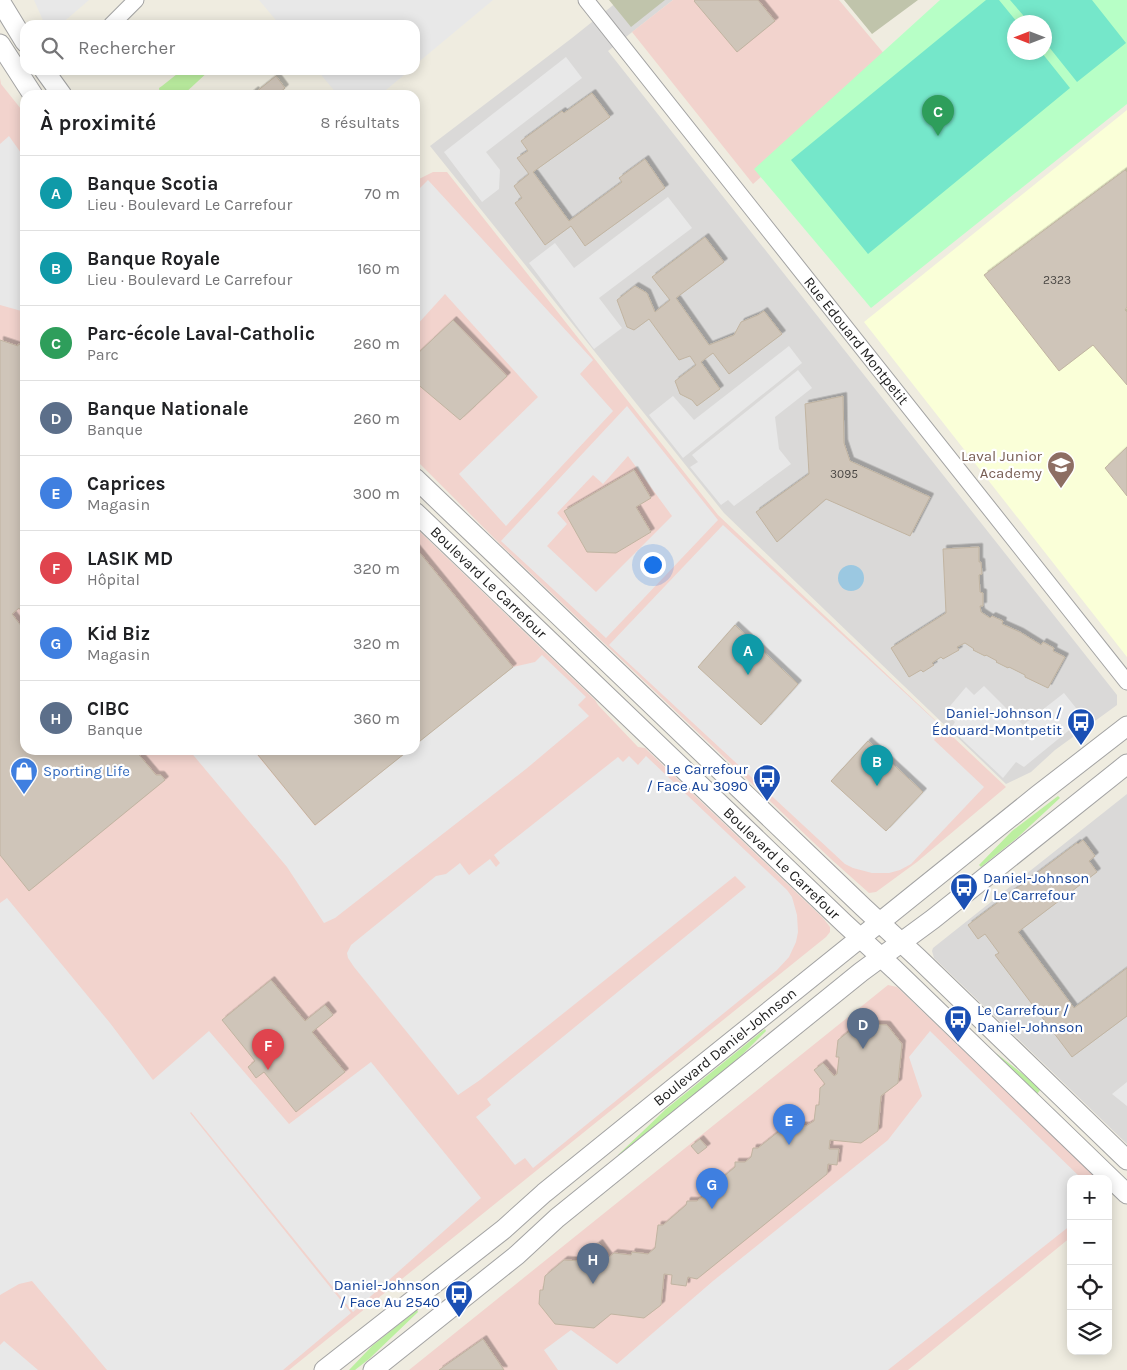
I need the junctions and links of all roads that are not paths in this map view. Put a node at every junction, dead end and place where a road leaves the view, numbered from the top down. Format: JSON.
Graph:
{"nodes":[{"id":1,"x":136,"y":0,"type":"edge"},
{"id":2,"x":586,"y":0,"type":"edge"},
{"id":3,"x":0,"y":1,"type":"edge"},
{"id":4,"x":116,"y":20,"type":"edge"},
{"id":5,"x":20,"y":34,"type":"edge"},
{"id":6,"x":0,"y":44,"type":"edge"},
{"id":7,"x":20,"y":74,"type":"edge"},
{"id":8,"x":21,"y":75,"type":"edge"},
{"id":9,"x":46,"y":75,"type":"edge"},
{"id":10,"x":51,"y":75,"type":"edge"},
{"id":11,"x":31,"y":90,"type":"edge"},
{"id":12,"x":34,"y":90,"type":"edge"},
{"id":13,"x":59,"y":90,"type":"edge"},
{"id":14,"x":420,"y":483,"type":"edge"},
{"id":15,"x":420,"y":517,"type":"edge"},
{"id":16,"x":1127,"y":682,"type":"edge"},
{"id":17,"x":1127,"y":726,"type":"edge"},
{"id":18,"x":1127,"y":764,"type":"edge"},
{"id":19,"x":880,"y":922,"type":"junction"},
{"id":20,"x":860,"y":938,"type":"junction"},
{"id":21,"x":902,"y":942,"type":"junction"},
{"id":22,"x":881,"y":957,"type":"junction"},
{"id":23,"x":1127,"y":1160,"type":"edge"},
{"id":24,"x":1127,"y":1194,"type":"edge"},
{"id":25,"x":324,"y":1370,"type":"edge"},
{"id":26,"x":373,"y":1370,"type":"edge"}],
"edges":[{"from":1,"to":4,"type":"street"},
{"from":2,"to":16,"type":"street","name":"Rue Edouard Montpetit"},
{"from":3,"to":5,"type":"street"},
{"from":6,"to":7,"type":"street"},
{"from":8,"to":11,"type":"street"},
{"from":9,"to":12,"type":"street"},
{"from":10,"to":13,"type":"street"},
{"from":14,"to":19,"type":"street","name":"Boulevard Le Carrefour"},
{"from":15,"to":20,"type":"street","name":"Boulevard Le Carrefour"},
{"from":17,"to":19,"type":"street","name":"Boulevard Daniel-Johnson"},
{"from":18,"to":21,"type":"street","name":"Boulevard Daniel-Johnson"},
{"from":19,"to":20,"type":"street","name":"Boulevard Daniel-Johnson"},
{"from":19,"to":21,"type":"street","name":"Boulevard Le Carrefour"},
{"from":20,"to":22,"type":"street","name":"Boulevard Le Carrefour"},
{"from":20,"to":25,"type":"street","name":"Boulevard Daniel-Johnson"},
{"from":21,"to":22,"type":"street","name":"Boulevard Daniel-Johnson"},
{"from":21,"to":23,"type":"street","name":"Boulevard Le Carrefour"},
{"from":22,"to":24,"type":"street","name":"Boulevard Le Carrefour"},
{"from":22,"to":26,"type":"street","name":"Boulevard Daniel-Johnson"}]}
